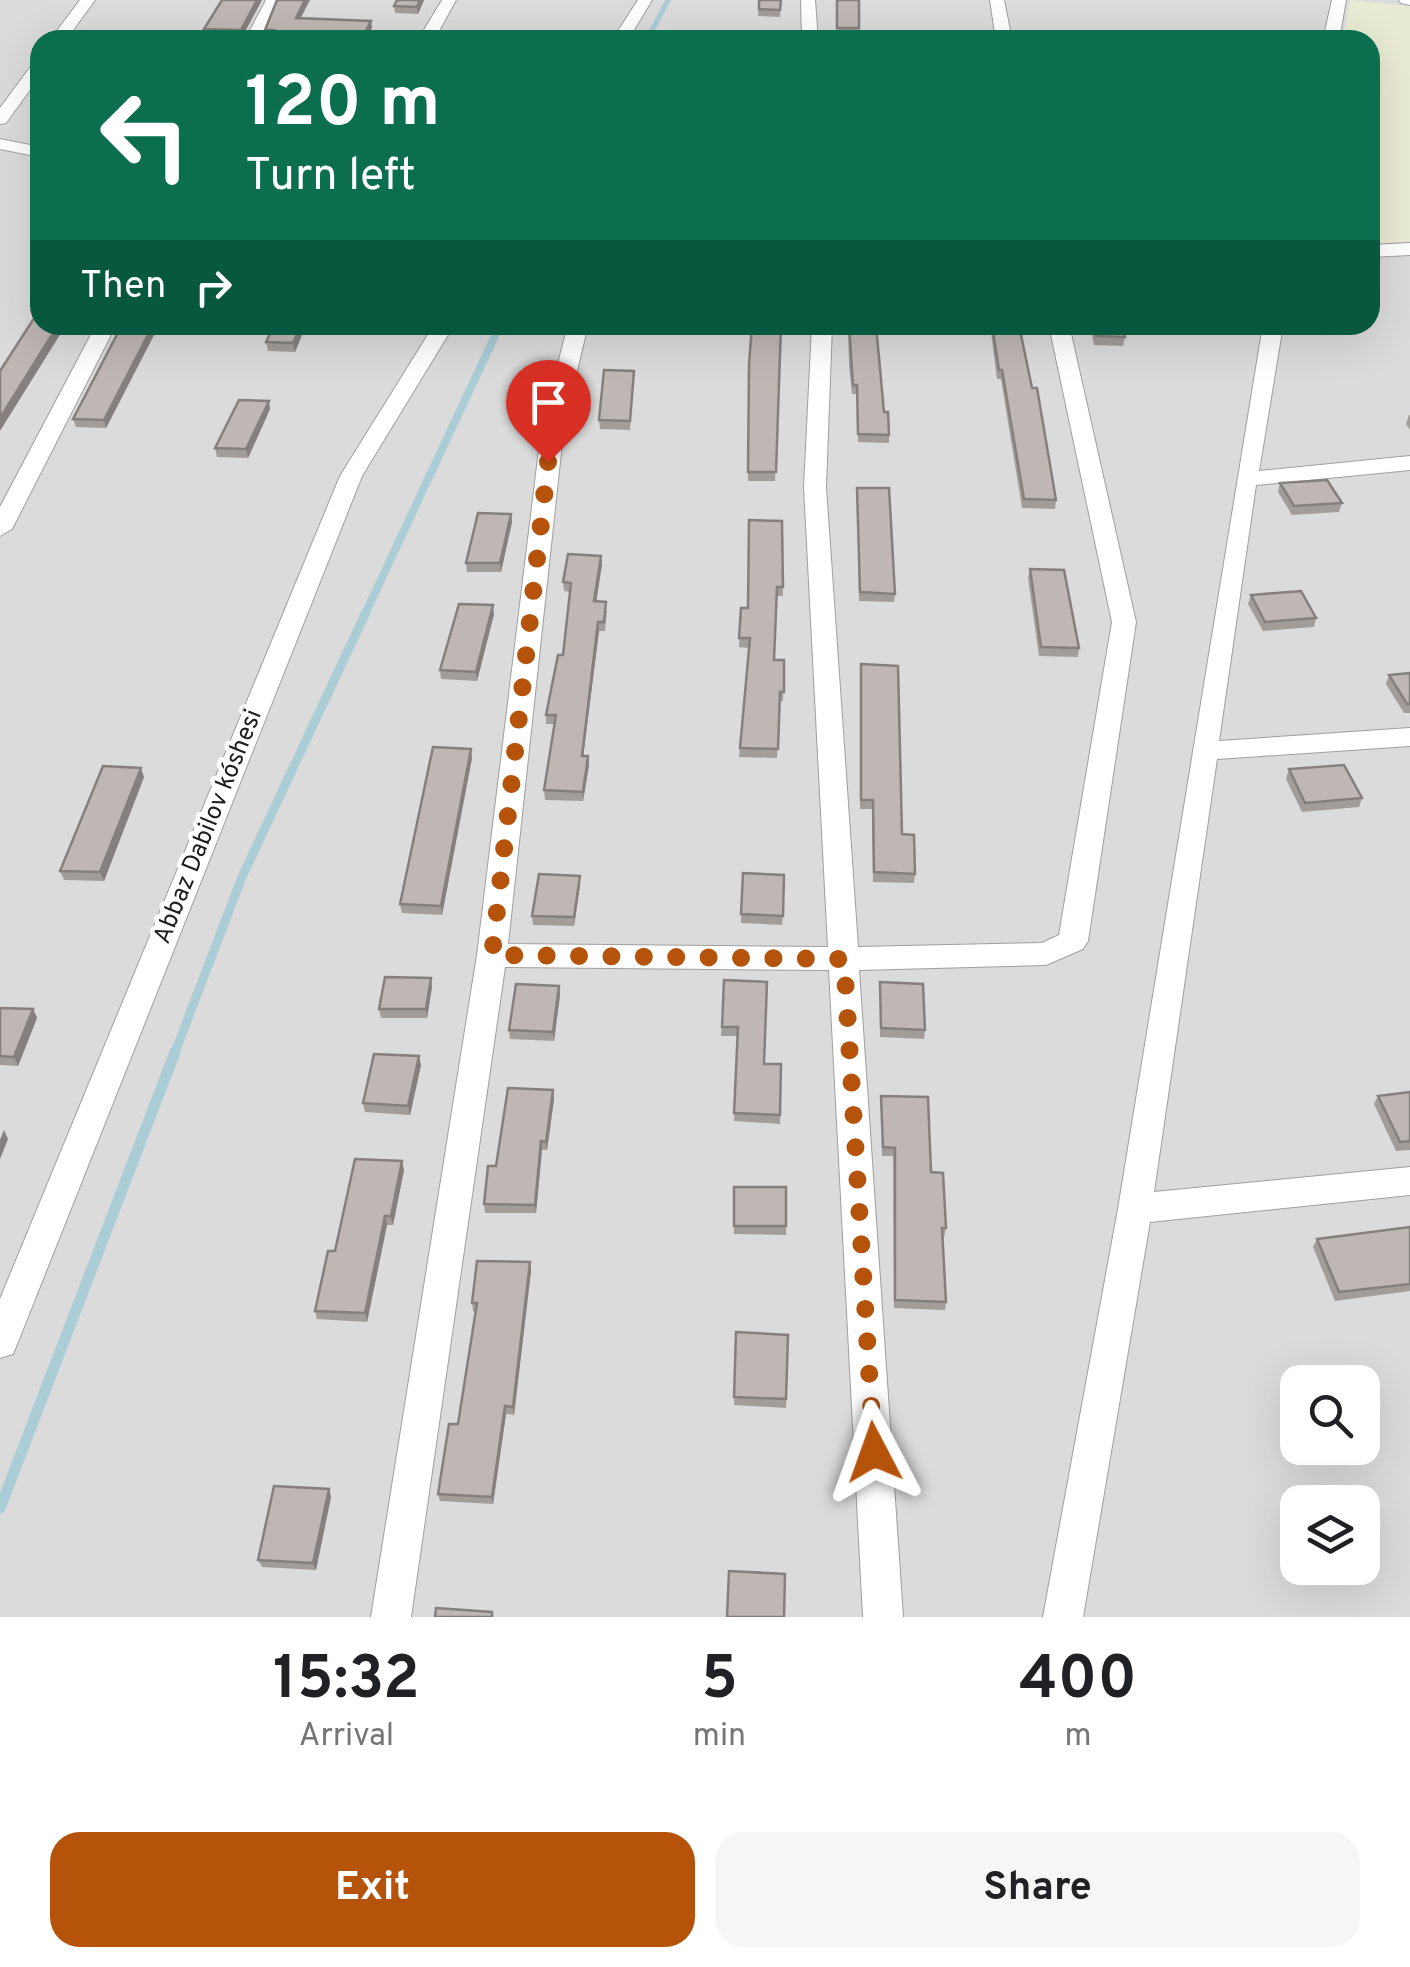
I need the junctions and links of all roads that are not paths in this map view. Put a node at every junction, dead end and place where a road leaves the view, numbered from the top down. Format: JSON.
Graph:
{"nodes":[{"id":1,"x":88,"y":0,"type":"edge"},
{"id":2,"x":273,"y":0,"type":"edge"},
{"id":3,"x":448,"y":0,"type":"edge"},
{"id":4,"x":645,"y":0,"type":"edge"},
{"id":5,"x":808,"y":0,"type":"edge"},
{"id":6,"x":996,"y":0,"type":"edge"},
{"id":7,"x":1339,"y":0,"type":"edge"},
{"id":8,"x":66,"y":30,"type":"edge"},
{"id":9,"x":258,"y":30,"type":"edge"},
{"id":10,"x":432,"y":30,"type":"edge"},
{"id":11,"x":626,"y":30,"type":"edge"},
{"id":12,"x":810,"y":30,"type":"edge"},
{"id":13,"x":1002,"y":30,"type":"edge"},
{"id":14,"x":1333,"y":30,"type":"edge"},
{"id":15,"x":30,"y":78,"type":"edge"},
{"id":16,"x":0,"y":119,"type":"edge"},
{"id":17,"x":0,"y":144,"type":"edge"},
{"id":18,"x":30,"y":150,"type":"edge"},
{"id":19,"x":1410,"y":249,"type":"edge"},
{"id":20,"x":1380,"y":250,"type":"edge"},
{"id":21,"x":101,"y":335,"type":"edge"},
{"id":22,"x":438,"y":335,"type":"edge"},
{"id":23,"x":575,"y":335,"type":"edge"},
{"id":24,"x":822,"y":335,"type":"edge"},
{"id":25,"x":1061,"y":335,"type":"edge"},
{"id":26,"x":1271,"y":335,"type":"edge"},
{"id":27,"x":1410,"y":462,"type":"edge"},
{"id":28,"x":1246,"y":479,"type":"junction"},
{"id":29,"x":0,"y":529,"type":"edge"},
{"id":30,"x":1410,"y":737,"type":"edge"},
{"id":31,"x":1205,"y":752,"type":"junction"},
{"id":32,"x":492,"y":955,"type":"junction"},
{"id":33,"x":844,"y":959,"type":"junction"},
{"id":34,"x":1410,"y":1181,"type":"edge"},
{"id":35,"x":1135,"y":1209,"type":"junction"},
{"id":36,"x":0,"y":1342,"type":"edge"},
{"id":37,"x":391,"y":1617,"type":"edge"},
{"id":38,"x":883,"y":1617,"type":"edge"},
{"id":39,"x":1063,"y":1617,"type":"edge"}],
"edges":[{"from":1,"to":8,"type":"street"},
{"from":2,"to":9,"type":"street"},
{"from":3,"to":10,"type":"street"},
{"from":4,"to":11,"type":"street"},
{"from":5,"to":12,"type":"street"},
{"from":6,"to":13,"type":"street"},
{"from":7,"to":14,"type":"street"},
{"from":15,"to":16,"type":"street"},
{"from":17,"to":18,"type":"street"},
{"from":19,"to":20,"type":"street"},
{"from":21,"to":29,"type":"street"},
{"from":22,"to":36,"type":"street","name":"Abbaz Dabilov kóshesi"},
{"from":23,"to":32,"type":"street"},
{"from":24,"to":33,"type":"street"},
{"from":25,"to":33,"type":"street"},
{"from":26,"to":28,"type":"street"},
{"from":27,"to":28,"type":"street"},
{"from":28,"to":31,"type":"street"},
{"from":30,"to":31,"type":"street"},
{"from":31,"to":35,"type":"street"},
{"from":32,"to":33,"type":"street"},
{"from":32,"to":37,"type":"street"},
{"from":33,"to":38,"type":"street"},
{"from":34,"to":35,"type":"street"},
{"from":35,"to":39,"type":"street"}]}
